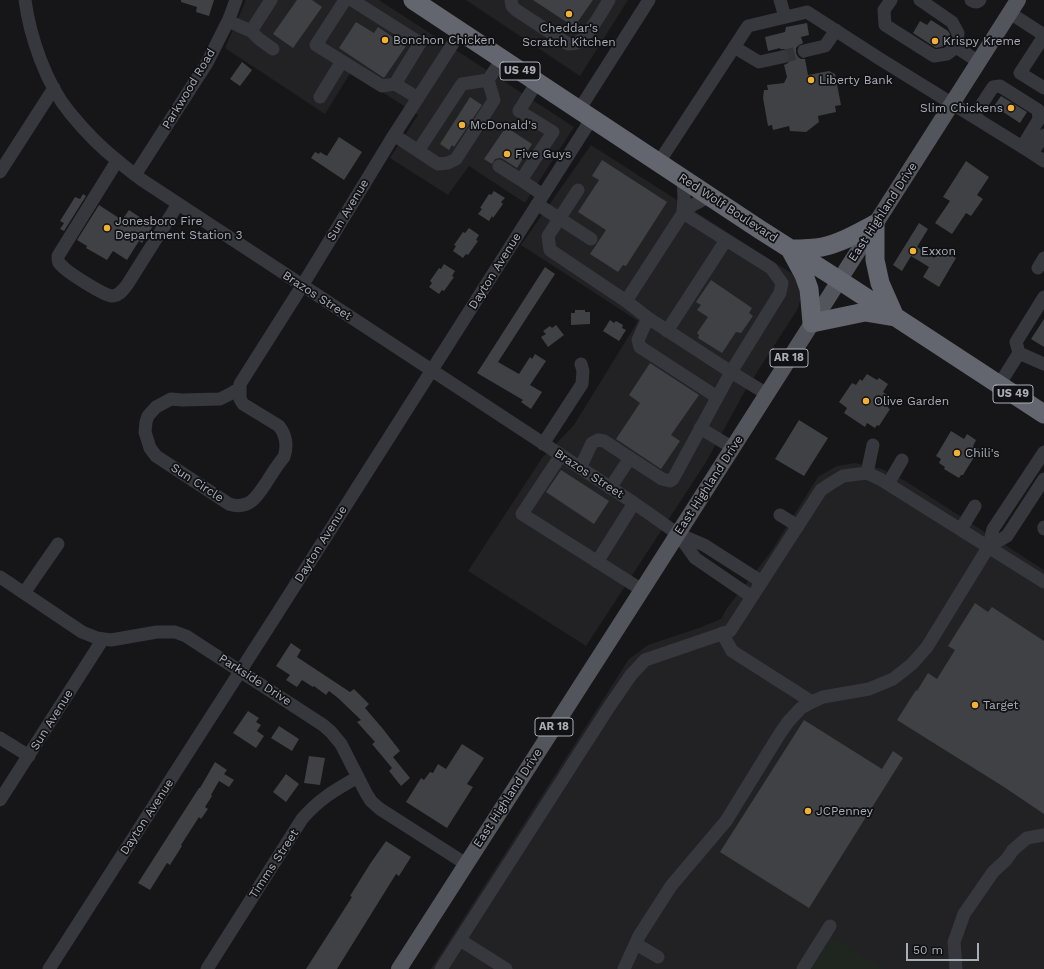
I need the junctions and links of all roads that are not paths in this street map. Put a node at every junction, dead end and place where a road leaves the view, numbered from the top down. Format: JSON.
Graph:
{"nodes":[{"id":1,"x":25,"y":0,"type":"edge"},
{"id":2,"x":236,"y":0,"type":"edge"},
{"id":3,"x":271,"y":0,"type":"edge"},
{"id":4,"x":346,"y":0,"type":"edge"},
{"id":5,"x":352,"y":0,"type":"edge"},
{"id":6,"x":415,"y":0,"type":"edge"},
{"id":7,"x":511,"y":0,"type":"edge"},
{"id":8,"x":609,"y":0,"type":"edge"},
{"id":9,"x":649,"y":0,"type":"edge"},
{"id":10,"x":780,"y":0,"type":"edge"},
{"id":11,"x":891,"y":0,"type":"edge"},
{"id":12,"x":920,"y":0,"type":"edge"},
{"id":13,"x":971,"y":0,"type":"edge"},
{"id":14,"x":980,"y":0,"type":"edge"},
{"id":15,"x":1015,"y":4,"type":"edge"},
{"id":16,"x":785,"y":17,"type":"junction"},
{"id":17,"x":228,"y":21,"type":"junction"},
{"id":18,"x":836,"y":30,"type":"junction"},
{"id":19,"x":251,"y":31,"type":"junction"},
{"id":20,"x":461,"y":31,"type":"junction"},
{"id":21,"x":1044,"y":35,"type":"edge"},
{"id":22,"x":734,"y":47,"type":"junction"},
{"id":23,"x":956,"y":47,"type":"junction"},
{"id":24,"x":273,"y":49,"type":"dead end"},
{"id":25,"x":804,"y":52,"type":"tunnel mouth"},
{"id":26,"x":1039,"y":54,"type":"edge"},
{"id":27,"x":782,"y":57,"type":"tunnel mouth"},
{"id":28,"x":502,"y":59,"type":"junction"},
{"id":29,"x":342,"y":62,"type":"junction"},
{"id":30,"x":979,"y":62,"type":"junction"},
{"id":31,"x":488,"y":80,"type":"junction"},
{"id":32,"x":537,"y":82,"type":"junction"},
{"id":33,"x":394,"y":84,"type":"junction"},
{"id":34,"x":54,"y":88,"type":"junction"},
{"id":35,"x":1044,"y":88,"type":"edge"},
{"id":36,"x":320,"y":97,"type":"dead end"},
{"id":37,"x":418,"y":98,"type":"junction"},
{"id":38,"x":952,"y":104,"type":"junction"},
{"id":39,"x":586,"y":114,"type":"junction"},
{"id":40,"x":974,"y":116,"type":"junction"},
{"id":41,"x":394,"y":135,"type":"junction"},
{"id":42,"x":1044,"y":135,"type":"edge"},
{"id":43,"x":1027,"y":150,"type":"junction"},
{"id":44,"x":418,"y":151,"type":"junction"},
{"id":45,"x":117,"y":161,"type":"junction"},
{"id":46,"x":1044,"y":161,"type":"edge"},
{"id":47,"x":659,"y":162,"type":"junction"},
{"id":48,"x":499,"y":166,"type":"dead end"},
{"id":49,"x":0,"y":172,"type":"edge"},
{"id":50,"x":136,"y":175,"type":"junction"},
{"id":51,"x":683,"y":179,"type":"junction"},
{"id":52,"x":521,"y":180,"type":"junction"},
{"id":53,"x":578,"y":190,"type":"dead end"},
{"id":54,"x":710,"y":196,"type":"junction"},
{"id":55,"x":540,"y":200,"type":"junction"},
{"id":56,"x":178,"y":204,"type":"junction"},
{"id":57,"x":683,"y":213,"type":"junction"},
{"id":58,"x":560,"y":218,"type":"junction"},
{"id":59,"x":875,"y":224,"type":"junction"},
{"id":60,"x":591,"y":239,"type":"dead end"},
{"id":61,"x":726,"y":240,"type":"junction"},
{"id":62,"x":790,"y":249,"type":"junction"},
{"id":63,"x":839,"y":280,"type":"junction"},
{"id":64,"x":302,"y":286,"type":"junction"},
{"id":65,"x":1044,"y":297,"type":"edge"},
{"id":66,"x":626,"y":301,"type":"junction"},
{"id":67,"x":895,"y":317,"type":"junction"},
{"id":68,"x":648,"y":318,"type":"junction"},
{"id":69,"x":812,"y":323,"type":"junction"},
{"id":70,"x":667,"y":330,"type":"junction"},
{"id":71,"x":1019,"y":353,"type":"junction"},
{"id":72,"x":581,"y":364,"type":"dead end"},
{"id":73,"x":1044,"y":364,"type":"edge"},
{"id":74,"x":432,"y":371,"type":"junction"},
{"id":75,"x":731,"y":372,"type":"junction"},
{"id":76,"x":999,"y":385,"type":"junction"},
{"id":77,"x":240,"y":391,"type":"junction"},
{"id":78,"x":767,"y":394,"type":"junction"},
{"id":79,"x":717,"y":397,"type":"junction"},
{"id":80,"x":1044,"y":414,"type":"edge"},
{"id":81,"x":700,"y":428,"type":"junction"},
{"id":82,"x":543,"y":444,"type":"junction"},
{"id":83,"x":873,"y":445,"type":"dead end"},
{"id":84,"x":733,"y":448,"type":"junction"},
{"id":85,"x":1044,"y":452,"type":"edge"},
{"id":86,"x":561,"y":455,"type":"junction"},
{"id":87,"x":630,"y":458,"type":"junction"},
{"id":88,"x":902,"y":460,"type":"dead end"},
{"id":89,"x":580,"y":468,"type":"junction"},
{"id":90,"x":867,"y":474,"type":"junction"},
{"id":91,"x":1044,"y":479,"type":"edge"},
{"id":92,"x":888,"y":484,"type":"junction"},
{"id":93,"x":610,"y":488,"type":"junction"},
{"id":94,"x":634,"y":503,"type":"junction"},
{"id":95,"x":975,"y":506,"type":"dead end"},
{"id":96,"x":780,"y":514,"type":"dead end"},
{"id":97,"x":798,"y":526,"type":"junction"},
{"id":98,"x":961,"y":529,"type":"junction"},
{"id":99,"x":678,"y":534,"type":"junction"},
{"id":100,"x":58,"y":544,"type":"dead end"},
{"id":101,"x":989,"y":546,"type":"junction"},
{"id":102,"x":597,"y":562,"type":"junction"},
{"id":103,"x":0,"y":577,"type":"edge"},
{"id":104,"x":762,"y":582,"type":"junction"},
{"id":105,"x":1044,"y":582,"type":"edge"},
{"id":106,"x":642,"y":590,"type":"junction"},
{"id":107,"x":24,"y":593,"type":"junction"},
{"id":108,"x":752,"y":597,"type":"junction"},
{"id":109,"x":722,"y":633,"type":"junction"},
{"id":110,"x":103,"y":639,"type":"junction"},
{"id":111,"x":241,"y":671,"type":"junction"},
{"id":112,"x":812,"y":702,"type":"junction"},
{"id":113,"x":0,"y":738,"type":"edge"},
{"id":114,"x":29,"y":756,"type":"junction"},
{"id":115,"x":358,"y":777,"type":"junction"},
{"id":116,"x":0,"y":800,"type":"edge"},
{"id":117,"x":1044,"y":835,"type":"edge"},
{"id":118,"x":466,"y":864,"type":"junction"},
{"id":119,"x":830,"y":926,"type":"dead end"},
{"id":120,"x":460,"y":940,"type":"junction"},
{"id":121,"x":636,"y":944,"type":"junction"},
{"id":122,"x":658,"y":957,"type":"dead end"},
{"id":123,"x":49,"y":969,"type":"edge"},
{"id":124,"x":207,"y":969,"type":"edge"},
{"id":125,"x":399,"y":969,"type":"edge"},
{"id":126,"x":441,"y":969,"type":"edge"},
{"id":127,"x":506,"y":969,"type":"edge"},
{"id":128,"x":624,"y":969,"type":"edge"},
{"id":129,"x":803,"y":969,"type":"edge"},
{"id":130,"x":956,"y":969,"type":"edge"}],
"edges":[{"from":1,"to":34,"type":"street","name":"Brazos Street"},
{"from":2,"to":17,"type":"street","name":"Parkwood Road"},
{"from":3,"to":19,"type":"street"},
{"from":4,"to":29,"type":"street"},
{"from":5,"to":33,"type":"street"},
{"from":6,"to":20,"type":"highway","name":"Red Wolf Boulevard","number":"US 49"},
{"from":7,"to":8,"type":"street"},
{"from":9,"to":39,"type":"street","name":"Dayton Avenue"},
{"from":10,"to":16,"type":"street"},
{"from":11,"to":23,"type":"street"},
{"from":12,"to":23,"type":"street"},
{"from":13,"to":14,"type":"street"},
{"from":15,"to":21,"type":"street"},
{"from":15,"to":30,"type":"main road","name":"East Highland Drive","number":"AR 18"},
{"from":16,"to":18,"type":"street"},
{"from":16,"to":22,"type":"street"},
{"from":17,"to":19,"type":"street"},
{"from":17,"to":50,"type":"street","name":"Parkwood Road"},
{"from":18,"to":25,"type":"street"},
{"from":18,"to":38,"type":"street"},
{"from":19,"to":24,"type":"street"},
{"from":20,"to":28,"type":"highway","name":"Red Wolf Boulevard","number":"US 49"},
{"from":20,"to":37,"type":"street","name":"Sun Avenue"},
{"from":21,"to":26,"type":"street"},
{"from":22,"to":27,"type":"street"},
{"from":22,"to":47,"type":"street"},
{"from":23,"to":30,"type":"street"},
{"from":26,"to":35,"type":"street"},
{"from":28,"to":31,"type":"street"},
{"from":28,"to":32,"type":"highway","name":"Red Wolf Boulevard","number":"US 49"},
{"from":29,"to":33,"type":"street"},
{"from":29,"to":36,"type":"street"},
{"from":30,"to":38,"type":"main road","name":"East Highland Drive","number":"AR 18"},
{"from":31,"to":44,"type":"street"},
{"from":31,"to":44,"type":"street"},
{"from":32,"to":39,"type":"highway","name":"Red Wolf Boulevard","number":"US 49"},
{"from":32,"to":52,"type":"street"},
{"from":33,"to":37,"type":"street"},
{"from":34,"to":45,"type":"street","name":"Brazos Street"},
{"from":34,"to":49,"type":"street"},
{"from":37,"to":41,"type":"street","name":"Sun Avenue"},
{"from":38,"to":40,"type":"street"},
{"from":38,"to":59,"type":"main road","name":"East Highland Drive","number":"AR 18"},
{"from":39,"to":47,"type":"highway","name":"Red Wolf Boulevard","number":"US 49"},
{"from":39,"to":55,"type":"street","name":"Dayton Avenue"},
{"from":40,"to":43,"type":"street"},
{"from":40,"to":43,"type":"street"},
{"from":41,"to":44,"type":"street"},
{"from":41,"to":64,"type":"street","name":"Sun Avenue"},
{"from":42,"to":43,"type":"street"},
{"from":43,"to":46,"type":"street"},
{"from":45,"to":50,"type":"street","name":"Brazos Street"},
{"from":45,"to":56,"type":"street"},
{"from":47,"to":51,"type":"highway","name":"Red Wolf Boulevard","number":"US 49"},
{"from":48,"to":52,"type":"street"},
{"from":50,"to":56,"type":"street","name":"Brazos Street"},
{"from":51,"to":54,"type":"highway","name":"Red Wolf Boulevard","number":"US 49"},
{"from":51,"to":57,"type":"street"},
{"from":52,"to":55,"type":"street"},
{"from":53,"to":58,"type":"street"},
{"from":54,"to":57,"type":"street"},
{"from":54,"to":62,"type":"highway","name":"Red Wolf Boulevard","number":"US 49"},
{"from":55,"to":58,"type":"street"},
{"from":55,"to":74,"type":"street","name":"Dayton Avenue"},
{"from":56,"to":64,"type":"street","name":"Brazos Street"},
{"from":57,"to":61,"type":"street"},
{"from":57,"to":66,"type":"street"},
{"from":58,"to":60,"type":"street"},
{"from":58,"to":66,"type":"street"},
{"from":59,"to":62,"type":"highway"},
{"from":59,"to":63,"type":"main road","name":"East Highland Drive","number":"AR 18"},
{"from":59,"to":67,"type":"highway"},
{"from":61,"to":70,"type":"street"},
{"from":61,"to":75,"type":"street"},
{"from":62,"to":63,"type":"highway","name":"Red Wolf Boulevard","number":"US 49"},
{"from":62,"to":69,"type":"highway"},
{"from":63,"to":67,"type":"highway","name":"Red Wolf Boulevard","number":"US 49"},
{"from":63,"to":69,"type":"main road","name":"East Highland Drive","number":"AR 18"},
{"from":64,"to":74,"type":"street","name":"Brazos Street"},
{"from":64,"to":77,"type":"street","name":"Sun Avenue"},
{"from":65,"to":71,"type":"street"},
{"from":66,"to":68,"type":"street"},
{"from":67,"to":69,"type":"highway"},
{"from":67,"to":76,"type":"highway","name":"Red Wolf Boulevard","number":"US 49"},
{"from":68,"to":70,"type":"street"},
{"from":68,"to":79,"type":"street"},
{"from":69,"to":78,"type":"main road","name":"East Highland Drive","number":"AR 18"},
{"from":70,"to":75,"type":"street"},
{"from":71,"to":73,"type":"street"},
{"from":71,"to":76,"type":"street"},
{"from":72,"to":82,"type":"street"},
{"from":74,"to":82,"type":"street","name":"Brazos Street"},
{"from":74,"to":111,"type":"street","name":"Dayton Avenue"},
{"from":75,"to":78,"type":"street"},
{"from":75,"to":79,"type":"street"},
{"from":76,"to":80,"type":"highway","name":"Red Wolf Boulevard","number":"US 49"},
{"from":77,"to":77,"type":"street","name":"Sun Circle"},
{"from":78,"to":84,"type":"main road","name":"East Highland Drive","number":"AR 18"},
{"from":79,"to":81,"type":"street"},
{"from":81,"to":84,"type":"street"},
{"from":81,"to":87,"type":"street"},
{"from":82,"to":86,"type":"street","name":"Brazos Street"},
{"from":83,"to":90,"type":"street"},
{"from":84,"to":99,"type":"main road","name":"East Highland Drive","number":"AR 18"},
{"from":85,"to":101,"type":"street"},
{"from":86,"to":89,"type":"street","name":"Brazos Street"},
{"from":86,"to":102,"type":"street"},
{"from":87,"to":89,"type":"street"},
{"from":87,"to":93,"type":"street"},
{"from":88,"to":92,"type":"street"},
{"from":89,"to":93,"type":"street","name":"Brazos Street"},
{"from":90,"to":92,"type":"street"},
{"from":90,"to":97,"type":"street"},
{"from":91,"to":101,"type":"street"},
{"from":92,"to":98,"type":"street"},
{"from":93,"to":94,"type":"street","name":"Brazos Street"},
{"from":94,"to":99,"type":"street","name":"Brazos Street"},
{"from":94,"to":102,"type":"street"},
{"from":95,"to":98,"type":"street"},
{"from":96,"to":97,"type":"street"},
{"from":97,"to":104,"type":"street"},
{"from":98,"to":101,"type":"street"},
{"from":99,"to":104,"type":"street"},
{"from":99,"to":106,"type":"main road","name":"East Highland Drive","number":"AR 18"},
{"from":99,"to":108,"type":"street"},
{"from":100,"to":107,"type":"street"},
{"from":101,"to":105,"type":"street"},
{"from":101,"to":112,"type":"street"},
{"from":102,"to":106,"type":"street"},
{"from":103,"to":107,"type":"street","name":"Parkside Drive"},
{"from":104,"to":108,"type":"street"},
{"from":106,"to":118,"type":"main road","name":"East Highland Drive","number":"AR 18"},
{"from":107,"to":110,"type":"street","name":"Parkside Drive"},
{"from":108,"to":109,"type":"street"},
{"from":109,"to":112,"type":"street"},
{"from":109,"to":120,"type":"street"},
{"from":110,"to":111,"type":"street","name":"Parkside Drive"},
{"from":110,"to":114,"type":"street","name":"Sun Avenue"},
{"from":111,"to":115,"type":"street","name":"Parkside Drive"},
{"from":111,"to":123,"type":"street","name":"Dayton Avenue"},
{"from":112,"to":121,"type":"street"},
{"from":113,"to":114,"type":"street"},
{"from":114,"to":116,"type":"street","name":"Sun Avenue"},
{"from":115,"to":118,"type":"street","name":"Parkside Drive"},
{"from":115,"to":124,"type":"street","name":"Timms Street"},
{"from":117,"to":130,"type":"street"},
{"from":118,"to":125,"type":"main road","name":"East Highland Drive","number":"AR 18"},
{"from":119,"to":129,"type":"street"},
{"from":120,"to":126,"type":"street"},
{"from":120,"to":127,"type":"street"},
{"from":121,"to":122,"type":"street"},
{"from":121,"to":128,"type":"street"}]}
